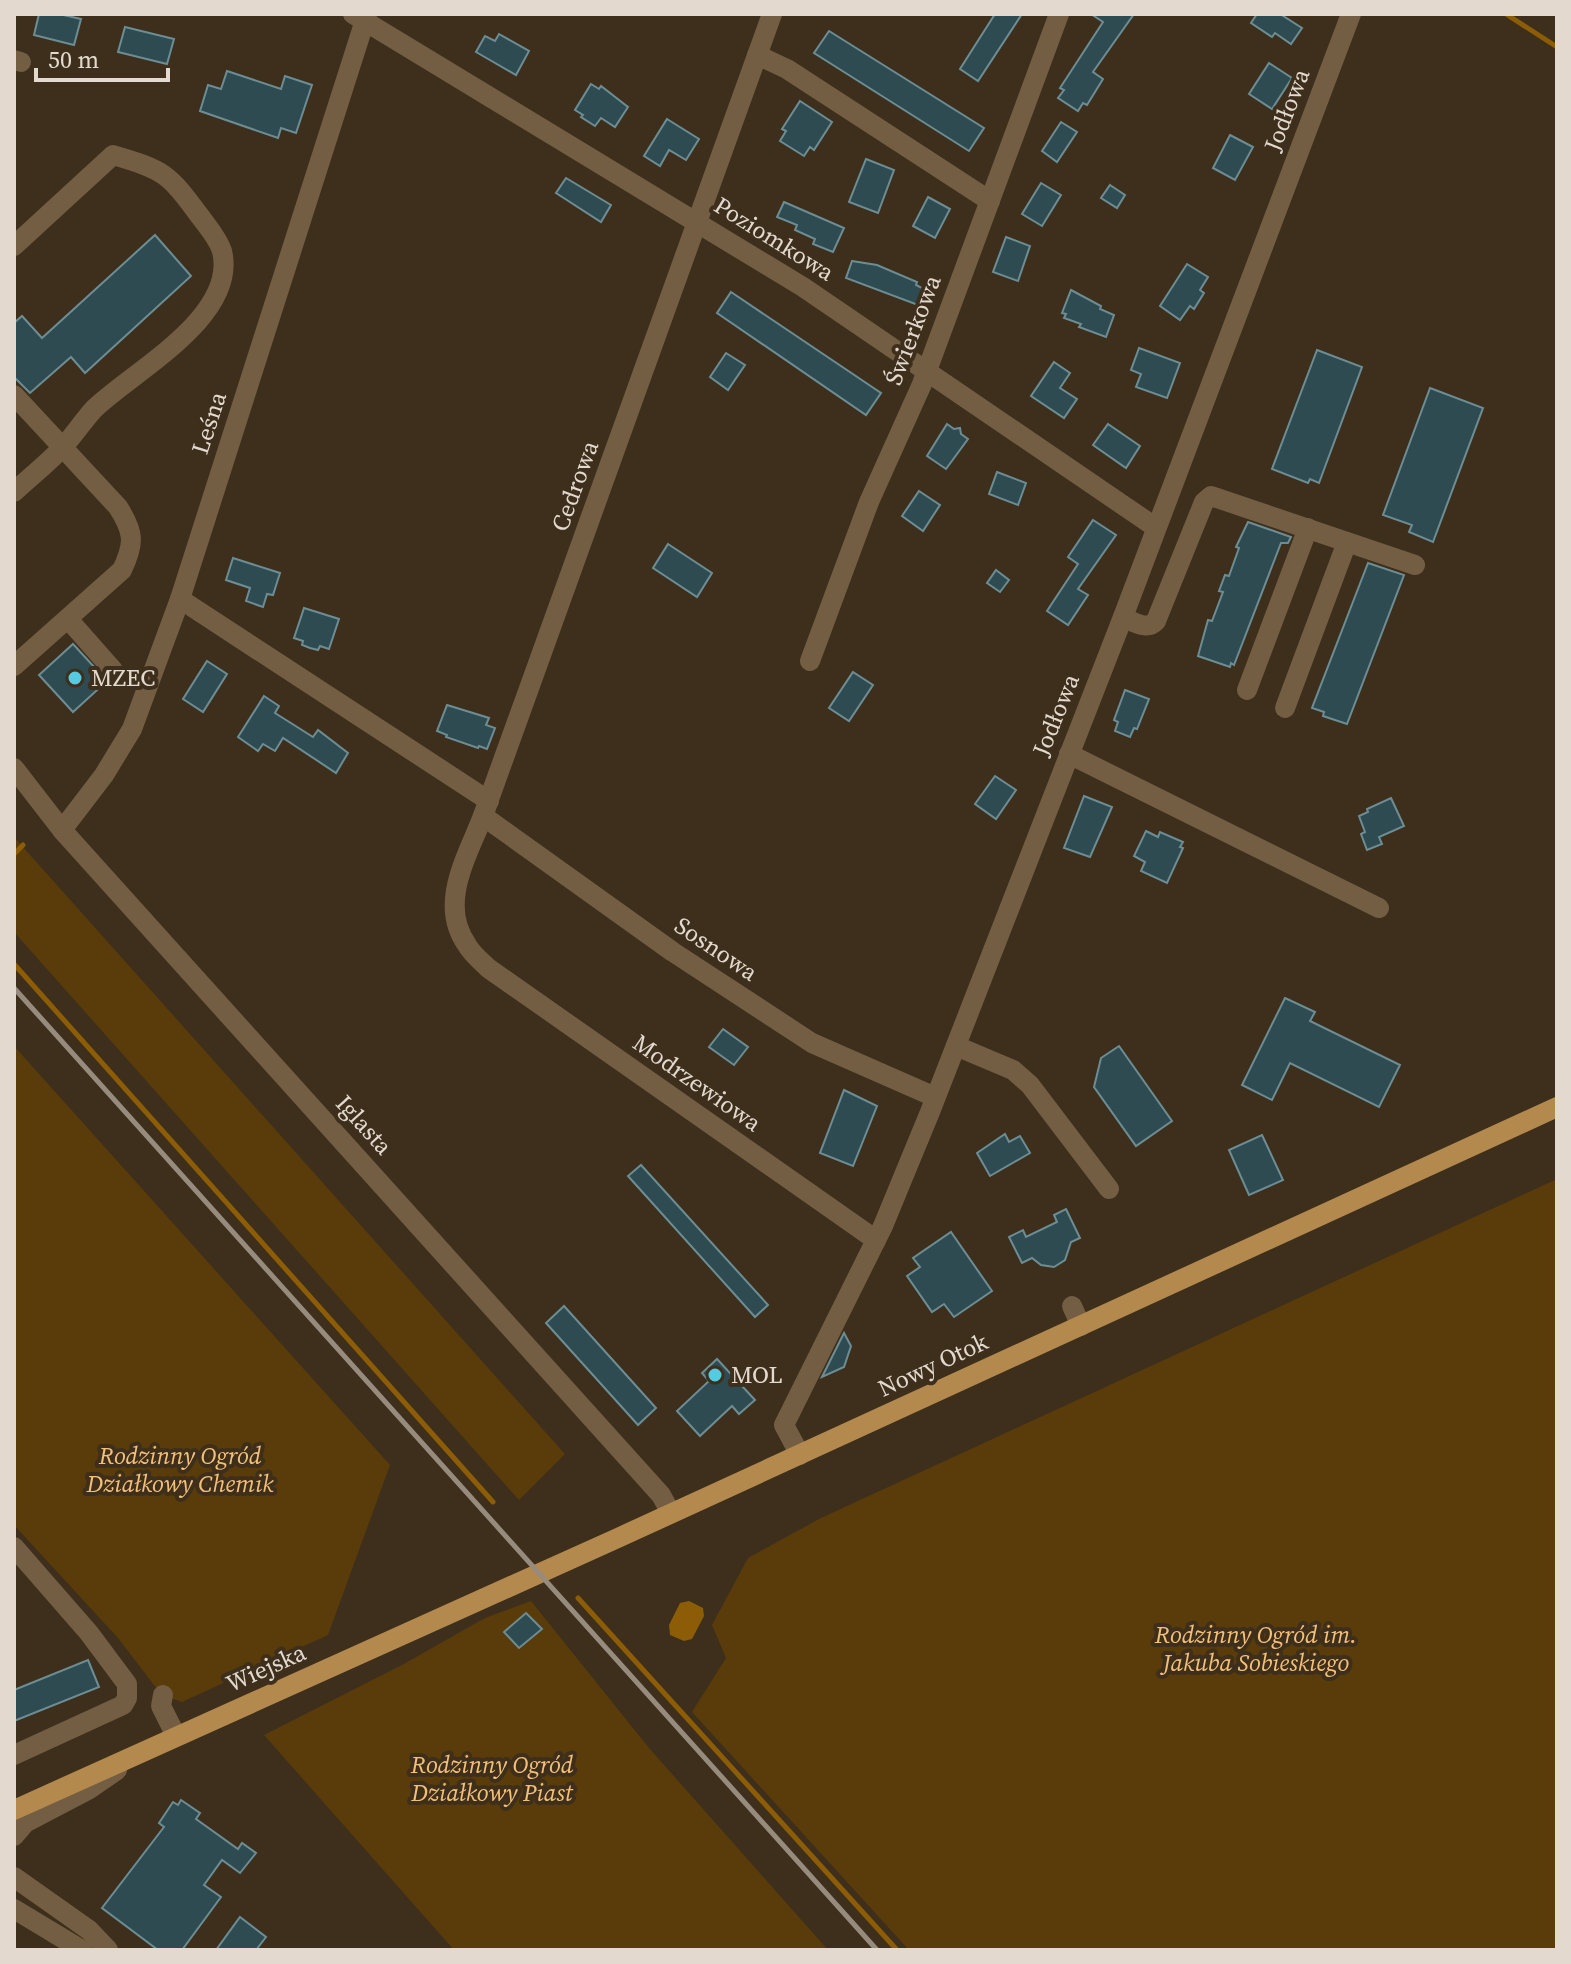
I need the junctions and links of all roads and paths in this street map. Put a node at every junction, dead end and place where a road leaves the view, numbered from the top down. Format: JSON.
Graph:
{"nodes":[{"id":1,"x":772,"y":14,"type":"edge"},
{"id":2,"x":1059,"y":14,"type":"edge"},
{"id":3,"x":1351,"y":14,"type":"edge"},
{"id":4,"x":362,"y":16,"type":"edge"},
{"id":5,"x":757,"y":55,"type":"junction"},
{"id":6,"x":990,"y":201,"type":"junction"},
{"id":7,"x":697,"y":222,"type":"junction"},
{"id":8,"x":14,"y":246,"type":"edge"},
{"id":9,"x":926,"y":370,"type":"junction"},
{"id":10,"x":14,"y":395,"type":"edge"},
{"id":11,"x":63,"y":447,"type":"junction"},
{"id":12,"x":14,"y":492,"type":"edge"},
{"id":13,"x":1155,"y":527,"type":"junction"},
{"id":14,"x":1308,"y":528,"type":"junction"},
{"id":15,"x":1347,"y":542,"type":"junction"},
{"id":16,"x":1415,"y":565,"type":"dead end"},
{"id":17,"x":180,"y":599,"type":"junction"},
{"id":18,"x":1123,"y":617,"type":"junction"},
{"id":19,"x":68,"y":619,"type":"junction"},
{"id":20,"x":810,"y":661,"type":"dead end"},
{"id":21,"x":14,"y":666,"type":"edge"},
{"id":22,"x":113,"y":670,"type":"dead end"},
{"id":23,"x":1247,"y":690,"type":"dead end"},
{"id":24,"x":1285,"y":708,"type":"dead end"},
{"id":25,"x":1069,"y":754,"type":"junction"},
{"id":26,"x":16,"y":770,"type":"edge"},
{"id":27,"x":486,"y":809,"type":"junction"},
{"id":28,"x":62,"y":830,"type":"junction"},
{"id":29,"x":1379,"y":908,"type":"dead end"},
{"id":30,"x":488,"y":968,"type":"joint"},
{"id":31,"x":956,"y":1046,"type":"junction"},
{"id":32,"x":935,"y":1097,"type":"junction"},
{"id":33,"x":1557,"y":1107,"type":"edge"},
{"id":34,"x":1557,"y":1123,"type":"edge"},
{"id":35,"x":1109,"y":1189,"type":"dead end"},
{"id":36,"x":1348,"y":1203,"type":"junction"},
{"id":37,"x":876,"y":1240,"type":"junction"},
{"id":38,"x":1072,"y":1306,"type":"dead end"},
{"id":39,"x":1081,"y":1326,"type":"junction"},
{"id":40,"x":800,"y":1455,"type":"junction"},
{"id":41,"x":671,"y":1513,"type":"junction"},
{"id":42,"x":14,"y":1547,"type":"edge"},
{"id":43,"x":539,"y":1573,"type":"joint"},
{"id":44,"x":163,"y":1695,"type":"dead end"},
{"id":45,"x":176,"y":1736,"type":"junction"},
{"id":46,"x":14,"y":1755,"type":"edge"},
{"id":47,"x":138,"y":1755,"type":"junction"},
{"id":48,"x":14,"y":1810,"type":"edge"},
{"id":49,"x":14,"y":1836,"type":"edge"},
{"id":50,"x":16,"y":1876,"type":"edge"},
{"id":51,"x":14,"y":1909,"type":"edge"},
{"id":52,"x":77,"y":1949,"type":"edge"},
{"id":53,"x":108,"y":1950,"type":"edge"}],
"edges":[{"from":1,"to":5,"type":"street","name":"Cedrowa"},
{"from":2,"to":6,"type":"street","name":"Świerkowa"},
{"from":3,"to":13,"type":"street","name":"Jodłowa"},
{"from":4,"to":7,"type":"street","name":"Poziomkowa"},
{"from":4,"to":17,"type":"street","name":"Leśna"},
{"from":5,"to":6,"type":"street"},
{"from":5,"to":7,"type":"street","name":"Cedrowa"},
{"from":6,"to":9,"type":"street","name":"Świerkowa"},
{"from":7,"to":9,"type":"street","name":"Poziomkowa"},
{"from":7,"to":27,"type":"street","name":"Cedrowa"},
{"from":8,"to":11,"type":"street"},
{"from":9,"to":13,"type":"street","name":"Poziomkowa"},
{"from":9,"to":20,"type":"street","name":"Świerkowa"},
{"from":10,"to":11,"type":"street"},
{"from":11,"to":12,"type":"street"},
{"from":11,"to":19,"type":"street"},
{"from":13,"to":18,"type":"street","name":"Jodłowa"},
{"from":14,"to":15,"type":"street"},
{"from":14,"to":18,"type":"street"},
{"from":14,"to":23,"type":"street"},
{"from":15,"to":16,"type":"street"},
{"from":15,"to":24,"type":"street"},
{"from":17,"to":27,"type":"street","name":"Sosnowa"},
{"from":17,"to":28,"type":"street","name":"Leśna"},
{"from":18,"to":25,"type":"street","name":"Jodłowa"},
{"from":19,"to":21,"type":"street"},
{"from":19,"to":22,"type":"street"},
{"from":25,"to":29,"type":"street"},
{"from":25,"to":31,"type":"street","name":"Jodłowa"},
{"from":26,"to":28,"type":"street","name":"Iglasta"},
{"from":27,"to":30,"type":"street","name":"Cedrowa"},
{"from":27,"to":32,"type":"street","name":"Sosnowa"},
{"from":28,"to":41,"type":"street","name":"Iglasta"},
{"from":30,"to":37,"type":"street","name":"Modrzewiowa"},
{"from":31,"to":32,"type":"street","name":"Jodłowa"},
{"from":31,"to":35,"type":"street"},
{"from":32,"to":37,"type":"street","name":"Jodłowa"},
{"from":33,"to":36,"type":"main road","name":"Nowy Otok"},
{"from":34,"to":36,"type":"main road","name":"Nowy Otok"},
{"from":36,"to":39,"type":"main road","name":"Nowy Otok"},
{"from":37,"to":40,"type":"street","name":"Jodłowa"},
{"from":38,"to":39,"type":"street"},
{"from":39,"to":40,"type":"main road","name":"Nowy Otok"},
{"from":40,"to":41,"type":"main road","name":"Nowy Otok"},
{"from":41,"to":43,"type":"main road","name":"Nowy Otok"},
{"from":42,"to":46,"type":"street"},
{"from":43,"to":45,"type":"main road","name":"Wiejska"},
{"from":44,"to":45,"type":"street"},
{"from":45,"to":47,"type":"main road","name":"Wiejska"},
{"from":47,"to":48,"type":"main road","name":"Wiejska"},
{"from":47,"to":49,"type":"street"},
{"from":50,"to":53,"type":"street"},
{"from":51,"to":52,"type":"street"}]}
